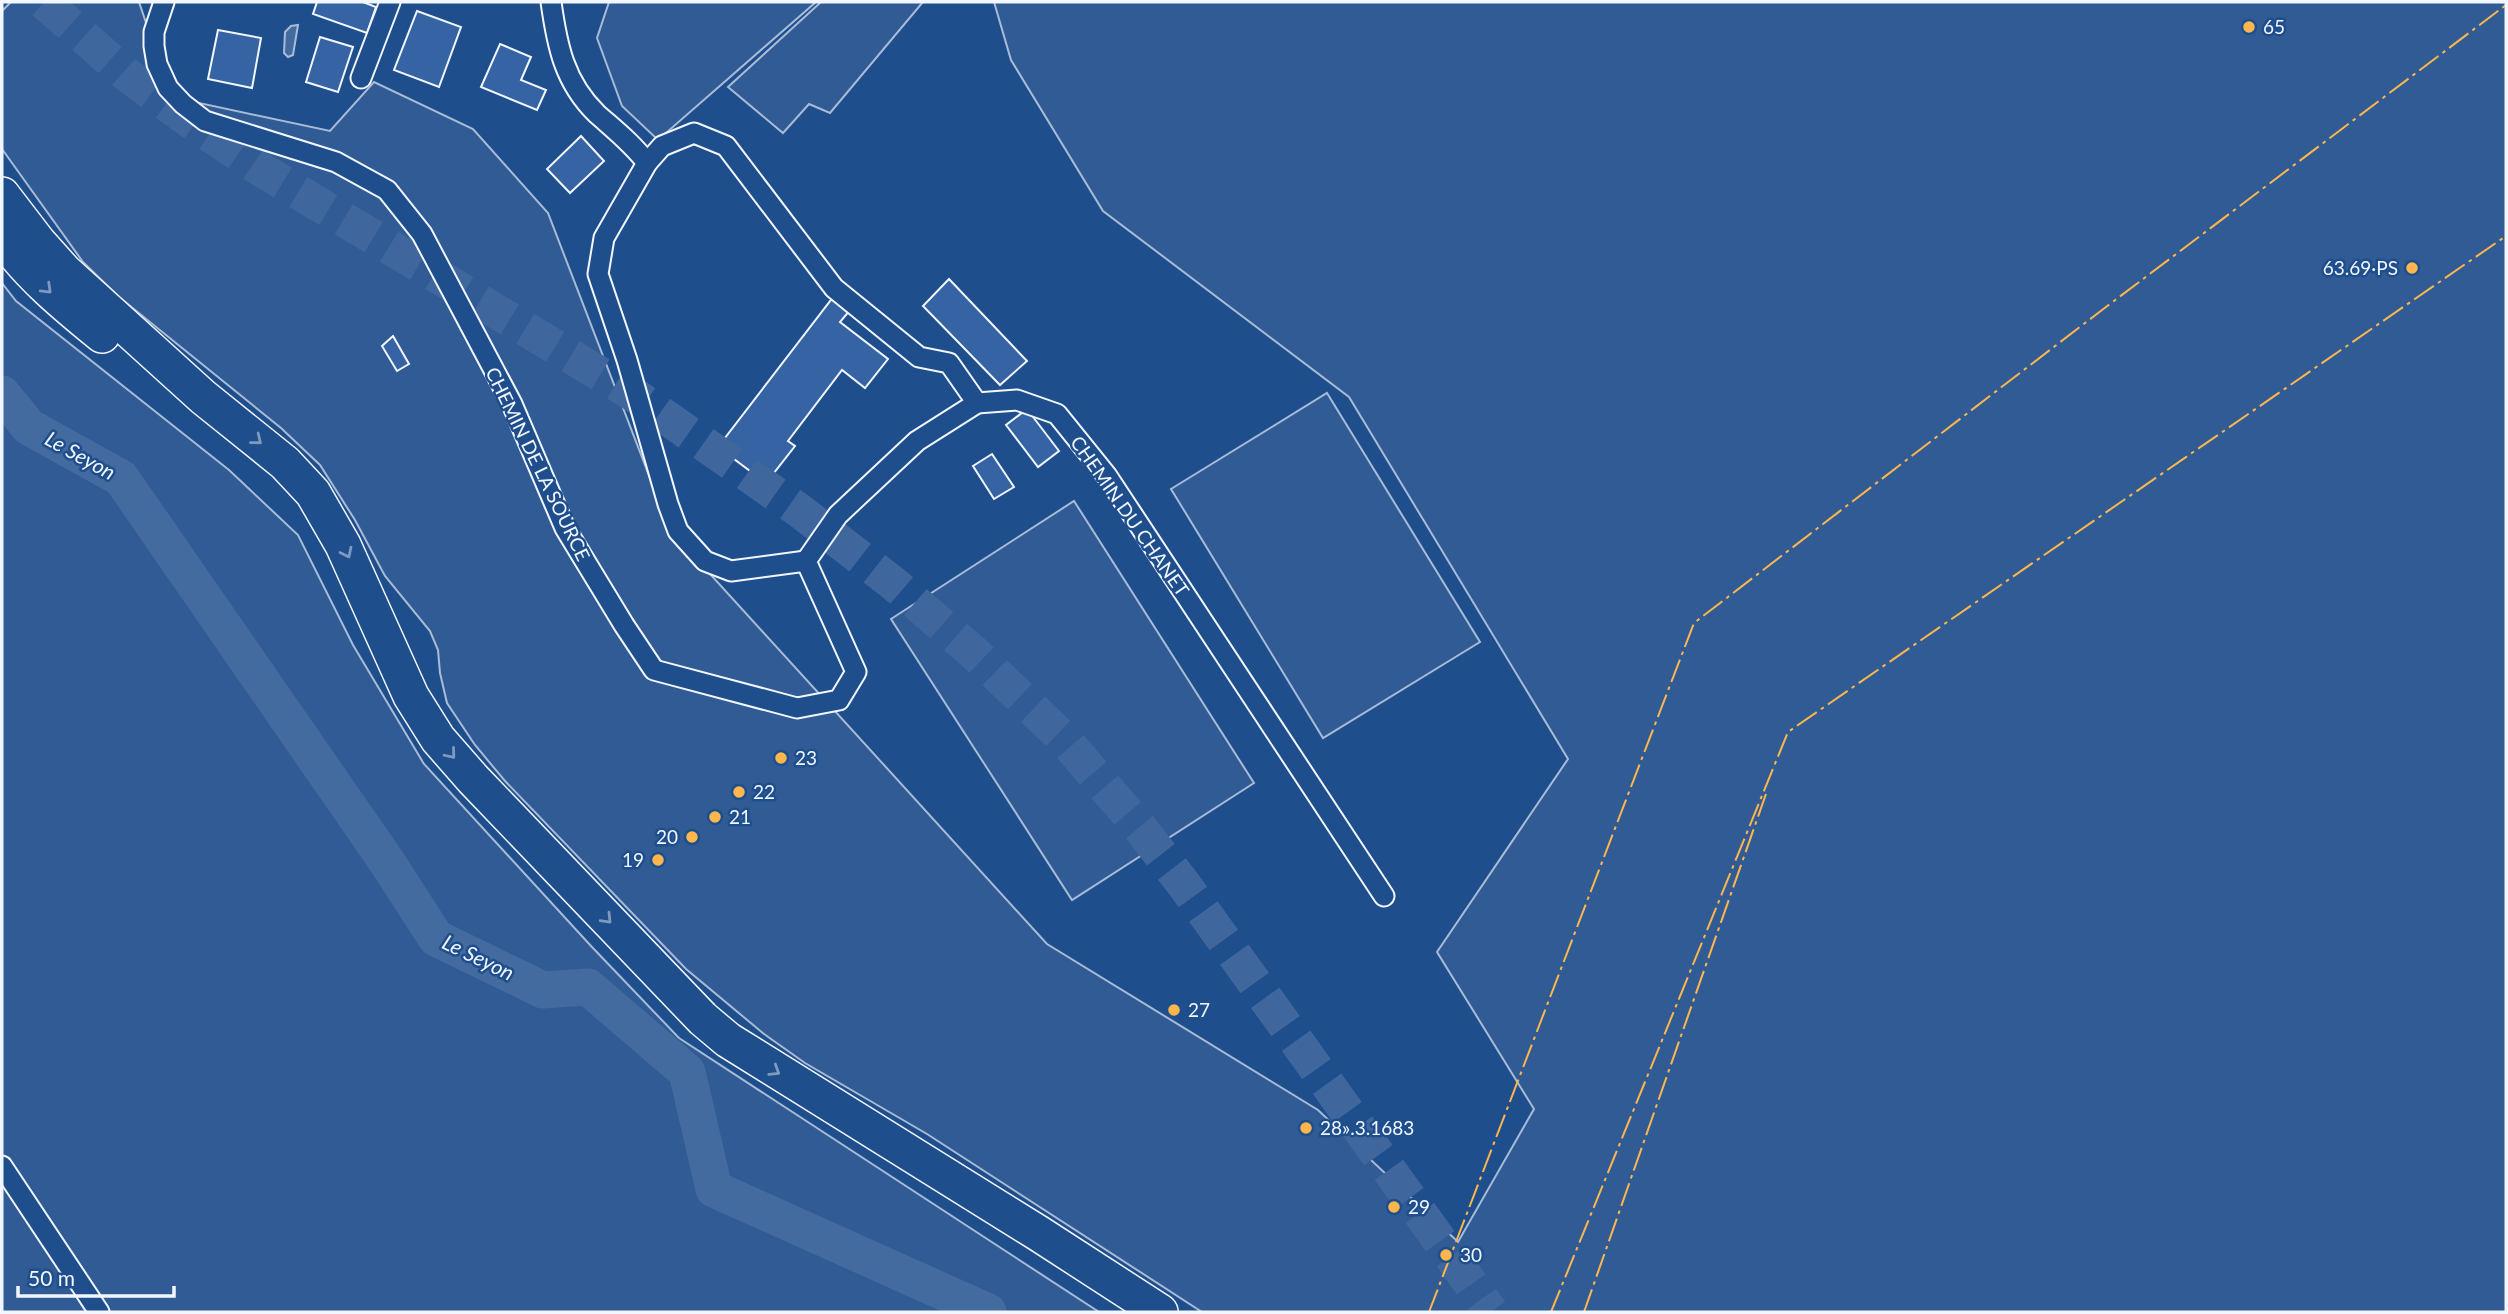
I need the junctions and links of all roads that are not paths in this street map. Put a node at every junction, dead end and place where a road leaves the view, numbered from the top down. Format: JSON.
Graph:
{"nodes":[{"id":1,"x":164,"y":2,"type":"edge"},
{"id":2,"x":390,"y":2,"type":"edge"},
{"id":3,"x":551,"y":2,"type":"edge"},
{"id":4,"x":361,"y":78,"type":"dead end"},
{"id":5,"x":647,"y":163,"type":"junction"},
{"id":6,"x":2,"y":195,"type":"edge"},
{"id":7,"x":2,"y":237,"type":"edge"},
{"id":8,"x":203,"y":397,"type":"junction"},
{"id":9,"x":977,"y":403,"type":"junction"},
{"id":10,"x":806,"y":561,"type":"junction"},
{"id":11,"x":1384,"y":895,"type":"dead end"},
{"id":12,"x":2,"y":1166,"type":"edge"},
{"id":13,"x":99,"y":1312,"type":"edge"},
{"id":14,"x":1160,"y":1312,"type":"edge"}],
"edges":[{"from":1,"to":10,"type":"street","name":"CHEMIN DE LA SOURCE"},
{"from":2,"to":4,"type":"street"},
{"from":3,"to":5,"type":"street"},
{"from":5,"to":9,"type":"street"},
{"from":5,"to":10,"type":"street"},
{"from":6,"to":8,"type":"highway"},
{"from":7,"to":8,"type":"highway","one_way":true},
{"from":8,"to":14,"type":"highway","one_way":true},
{"from":9,"to":10,"type":"street"},
{"from":9,"to":11,"type":"street","name":"CHEMIN DU CHANET"},
{"from":12,"to":13,"type":"street"}]}
